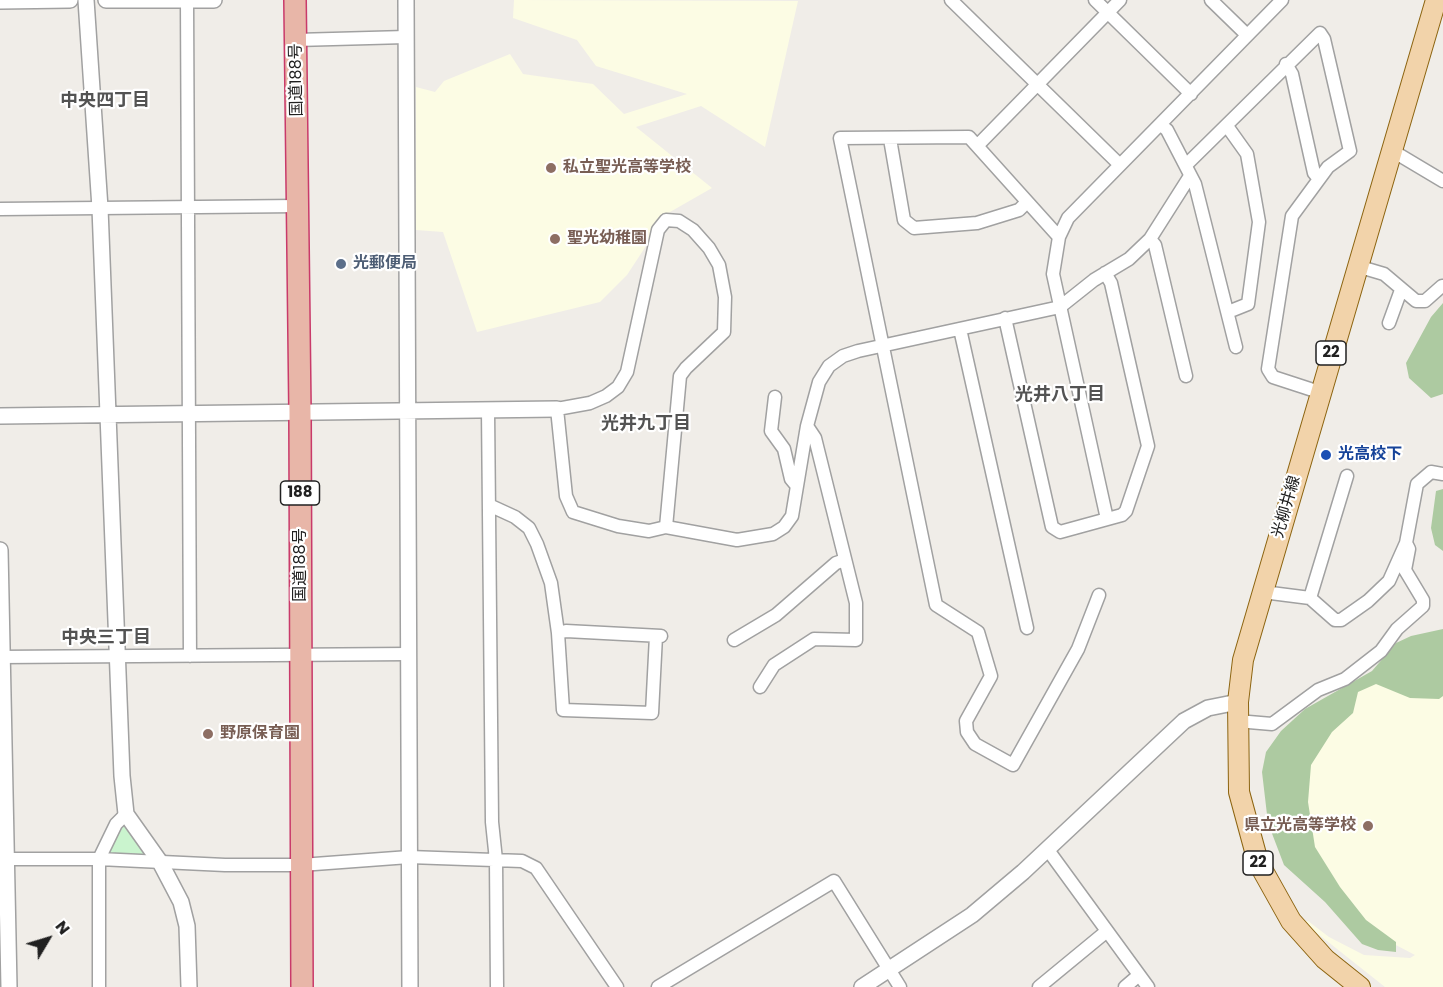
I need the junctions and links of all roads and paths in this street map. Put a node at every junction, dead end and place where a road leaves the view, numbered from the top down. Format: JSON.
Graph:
{"nodes":[{"id":1,"x":70,"y":0,"type":"edge"},
{"id":2,"x":86,"y":0,"type":"edge"},
{"id":3,"x":106,"y":0,"type":"edge"},
{"id":4,"x":214,"y":0,"type":"edge"},
{"id":5,"x":296,"y":0,"type":"edge"},
{"id":6,"x":406,"y":0,"type":"edge"},
{"id":7,"x":1095,"y":0,"type":"edge"},
{"id":8,"x":1120,"y":0,"type":"edge"},
{"id":9,"x":1211,"y":0,"type":"edge"},
{"id":10,"x":1282,"y":0,"type":"edge"},
{"id":11,"x":0,"y":1,"type":"edge"},
{"id":12,"x":187,"y":1,"type":"edge"},
{"id":13,"x":952,"y":1,"type":"edge"},
{"id":14,"x":1434,"y":4,"type":"edge"},
{"id":15,"x":1108,"y":12,"type":"junction"},
{"id":16,"x":1247,"y":35,"type":"junction"},
{"id":17,"x":406,"y":37,"type":"junction"},
{"id":18,"x":296,"y":40,"type":"junction"},
{"id":19,"x":1286,"y":64,"type":"junction"},
{"id":20,"x":1038,"y":86,"type":"junction"},
{"id":21,"x":1191,"y":94,"type":"junction"},
{"id":22,"x":1161,"y":125,"type":"junction"},
{"id":23,"x":1227,"y":126,"type":"junction"},
{"id":24,"x":890,"y":139,"type":"junction"},
{"id":25,"x":978,"y":145,"type":"junction"},
{"id":26,"x":1391,"y":150,"type":"junction"},
{"id":27,"x":1120,"y":165,"type":"junction"},
{"id":28,"x":1187,"y":171,"type":"junction"},
{"id":29,"x":1319,"y":179,"type":"junction"},
{"id":30,"x":1443,"y":181,"type":"edge"},
{"id":31,"x":1028,"y":202,"type":"junction"},
{"id":32,"x":298,"y":206,"type":"junction"},
{"id":33,"x":189,"y":207,"type":"junction"},
{"id":34,"x":100,"y":208,"type":"junction"},
{"id":35,"x":0,"y":209,"type":"edge"},
{"id":36,"x":1059,"y":237,"type":"junction"},
{"id":37,"x":1150,"y":239,"type":"junction"},
{"id":38,"x":1357,"y":266,"type":"junction"},
{"id":39,"x":1105,"y":273,"type":"junction"},
{"id":40,"x":1442,"y":286,"type":"edge"},
{"id":41,"x":1401,"y":290,"type":"junction"},
{"id":42,"x":1060,"y":307,"type":"junction"},
{"id":43,"x":1228,"y":312,"type":"junction"},
{"id":44,"x":1005,"y":318,"type":"junction"},
{"id":45,"x":1389,"y":323,"type":"dead end"},
{"id":46,"x":960,"y":329,"type":"junction"},
{"id":47,"x":882,"y":346,"type":"junction"},
{"id":48,"x":1236,"y":347,"type":"dead end"},
{"id":49,"x":1186,"y":376,"type":"dead end"},
{"id":50,"x":1320,"y":392,"type":"junction"},
{"id":51,"x":775,"y":397,"type":"dead end"},
{"id":52,"x":557,"y":409,"type":"junction"},
{"id":53,"x":408,"y":410,"type":"junction"},
{"id":54,"x":488,"y":410,"type":"junction"},
{"id":55,"x":300,"y":412,"type":"junction"},
{"id":56,"x":190,"y":413,"type":"junction"},
{"id":57,"x":107,"y":414,"type":"junction"},
{"id":58,"x":0,"y":416,"type":"edge"},
{"id":59,"x":807,"y":426,"type":"junction"},
{"id":60,"x":1443,"y":474,"type":"edge"},
{"id":61,"x":1347,"y":476,"type":"dead end"},
{"id":62,"x":796,"y":485,"type":"junction"},
{"id":63,"x":491,"y":506,"type":"junction"},
{"id":64,"x":1107,"y":519,"type":"junction"},
{"id":65,"x":666,"y":526,"type":"junction"},
{"id":66,"x":1406,"y":543,"type":"junction"},
{"id":67,"x":0,"y":550,"type":"edge"},
{"id":68,"x":845,"y":560,"type":"junction"},
{"id":69,"x":1263,"y":592,"type":"junction"},
{"id":70,"x":1099,"y":595,"type":"dead end"},
{"id":71,"x":1310,"y":598,"type":"junction"},
{"id":72,"x":1027,"y":628,"type":"dead end"},
{"id":73,"x":558,"y":633,"type":"junction"},
{"id":74,"x":734,"y":640,"type":"dead end"},
{"id":75,"x":409,"y":654,"type":"junction"},
{"id":76,"x":301,"y":655,"type":"junction"},
{"id":77,"x":118,"y":656,"type":"junction"},
{"id":78,"x":190,"y":656,"type":"junction"},
{"id":79,"x":1,"y":657,"type":"edge"},
{"id":80,"x":760,"y":687,"type":"dead end"},
{"id":81,"x":1237,"y":712,"type":"junction"},
{"id":82,"x":126,"y":814,"type":"junction"},
{"id":83,"x":1048,"y":850,"type":"junction"},
{"id":84,"x":409,"y":857,"type":"junction"},
{"id":85,"x":3,"y":859,"type":"edge"},
{"id":86,"x":99,"y":859,"type":"junction"},
{"id":87,"x":496,"y":860,"type":"junction"},
{"id":88,"x":160,"y":862,"type":"junction"},
{"id":89,"x":301,"y":865,"type":"junction"},
{"id":90,"x":4,"y":923,"type":"edge"},
{"id":91,"x":1107,"y":931,"type":"junction"},
{"id":92,"x":889,"y":970,"type":"junction"},
{"id":93,"x":1139,"y":975,"type":"junction"},
{"id":94,"x":9,"y":987,"type":"edge"},
{"id":95,"x":99,"y":987,"type":"edge"},
{"id":96,"x":189,"y":987,"type":"edge"},
{"id":97,"x":302,"y":987,"type":"edge"},
{"id":98,"x":410,"y":987,"type":"edge"},
{"id":99,"x":497,"y":987,"type":"edge"},
{"id":100,"x":617,"y":987,"type":"edge"},
{"id":101,"x":658,"y":987,"type":"edge"},
{"id":102,"x":862,"y":987,"type":"edge"},
{"id":103,"x":900,"y":987,"type":"edge"},
{"id":104,"x":1039,"y":987,"type":"edge"},
{"id":105,"x":1125,"y":987,"type":"edge"},
{"id":106,"x":1148,"y":987,"type":"edge"},
{"id":107,"x":1360,"y":987,"type":"edge"}],
"edges":[{"from":1,"to":11,"type":"street"},
{"from":2,"to":34,"type":"street"},
{"from":3,"to":12,"type":"street"},
{"from":4,"to":12,"type":"street"},
{"from":5,"to":18,"type":"highway","name":"国道188号","number":"188"},
{"from":6,"to":17,"type":"street"},
{"from":7,"to":15,"type":"street"},
{"from":8,"to":15,"type":"street"},
{"from":9,"to":16,"type":"street"},
{"from":10,"to":16,"type":"street"},
{"from":12,"to":33,"type":"street"},
{"from":13,"to":20,"type":"street"},
{"from":14,"to":26,"type":"main road","name":"光柳井線","number":"22"},
{"from":15,"to":20,"type":"street"},
{"from":15,"to":21,"type":"street"},
{"from":16,"to":21,"type":"street"},
{"from":17,"to":18,"type":"street"},
{"from":17,"to":53,"type":"street"},
{"from":18,"to":32,"type":"highway","name":"国道188号","number":"188"},
{"from":19,"to":23,"type":"street"},
{"from":19,"to":29,"type":"street"},
{"from":19,"to":29,"type":"street"},
{"from":20,"to":25,"type":"street"},
{"from":20,"to":27,"type":"street"},
{"from":21,"to":22,"type":"street"},
{"from":22,"to":27,"type":"street"},
{"from":22,"to":28,"type":"street"},
{"from":23,"to":28,"type":"street"},
{"from":23,"to":43,"type":"street"},
{"from":24,"to":25,"type":"street"},
{"from":24,"to":31,"type":"street"},
{"from":24,"to":47,"type":"street"},
{"from":25,"to":31,"type":"street"},
{"from":26,"to":30,"type":"street"},
{"from":26,"to":38,"type":"main road","name":"光柳井線","number":"22"},
{"from":27,"to":36,"type":"street"},
{"from":28,"to":37,"type":"street"},
{"from":28,"to":43,"type":"street"},
{"from":29,"to":50,"type":"street"},
{"from":31,"to":36,"type":"street"},
{"from":32,"to":33,"type":"street"},
{"from":32,"to":55,"type":"highway","name":"国道188号","number":"188"},
{"from":33,"to":34,"type":"street"},
{"from":33,"to":56,"type":"street"},
{"from":34,"to":35,"type":"street"},
{"from":34,"to":57,"type":"street"},
{"from":36,"to":42,"type":"street"},
{"from":37,"to":39,"type":"street"},
{"from":37,"to":49,"type":"street"},
{"from":38,"to":41,"type":"street"},
{"from":38,"to":50,"type":"main road","name":"光柳井線","number":"22"},
{"from":39,"to":42,"type":"street"},
{"from":39,"to":64,"type":"street"},
{"from":40,"to":41,"type":"street"},
{"from":41,"to":45,"type":"street"},
{"from":42,"to":44,"type":"street"},
{"from":42,"to":64,"type":"street"},
{"from":43,"to":48,"type":"street"},
{"from":44,"to":46,"type":"street"},
{"from":44,"to":64,"type":"street"},
{"from":46,"to":47,"type":"street"},
{"from":46,"to":72,"type":"street"},
{"from":47,"to":59,"type":"street"},
{"from":47,"to":70,"type":"street"},
{"from":50,"to":69,"type":"main road","name":"光柳井線","number":"22"},
{"from":51,"to":62,"type":"street"},
{"from":52,"to":54,"type":"street"},
{"from":52,"to":65,"type":"street"},
{"from":52,"to":65,"type":"street"},
{"from":53,"to":54,"type":"street"},
{"from":53,"to":55,"type":"street"},
{"from":53,"to":75,"type":"street"},
{"from":54,"to":63,"type":"street"},
{"from":55,"to":56,"type":"street"},
{"from":55,"to":76,"type":"highway","name":"国道188号","number":"188"},
{"from":56,"to":57,"type":"street"},
{"from":56,"to":78,"type":"street"},
{"from":57,"to":58,"type":"street"},
{"from":57,"to":77,"type":"street"},
{"from":59,"to":62,"type":"street"},
{"from":59,"to":68,"type":"street"},
{"from":60,"to":66,"type":"street"},
{"from":61,"to":71,"type":"street"},
{"from":62,"to":65,"type":"street"},
{"from":63,"to":73,"type":"street"},
{"from":63,"to":87,"type":"street"},
{"from":66,"to":71,"type":"street"},
{"from":66,"to":81,"type":"street"},
{"from":67,"to":79,"type":"street"},
{"from":68,"to":74,"type":"street"},
{"from":68,"to":80,"type":"street"},
{"from":69,"to":71,"type":"street"},
{"from":69,"to":81,"type":"main road","name":"光柳井線","number":"22"},
{"from":73,"to":73,"type":"street"},
{"from":75,"to":76,"type":"street"},
{"from":75,"to":84,"type":"street"},
{"from":76,"to":78,"type":"street"},
{"from":76,"to":89,"type":"highway","name":"国道188号","number":"188"},
{"from":77,"to":78,"type":"street"},
{"from":77,"to":79,"type":"street"},
{"from":77,"to":82,"type":"street"},
{"from":79,"to":85,"type":"street"},
{"from":81,"to":83,"type":"street"},
{"from":81,"to":107,"type":"main road","name":"光柳井線","number":"22"},
{"from":82,"to":86,"type":"street"},
{"from":82,"to":88,"type":"street"},
{"from":83,"to":91,"type":"street"},
{"from":83,"to":92,"type":"street"},
{"from":84,"to":87,"type":"street"},
{"from":84,"to":89,"type":"street"},
{"from":84,"to":98,"type":"street"},
{"from":85,"to":86,"type":"street"},
{"from":85,"to":90,"type":"street"},
{"from":86,"to":88,"type":"street"},
{"from":86,"to":95,"type":"street"},
{"from":87,"to":99,"type":"street"},
{"from":87,"to":100,"type":"street"},
{"from":88,"to":89,"type":"street"},
{"from":88,"to":96,"type":"street"},
{"from":89,"to":97,"type":"highway","name":"国道188号","number":"188"},
{"from":90,"to":94,"type":"street"},
{"from":91,"to":93,"type":"street"},
{"from":91,"to":104,"type":"street"},
{"from":92,"to":101,"type":"street"},
{"from":92,"to":102,"type":"street"},
{"from":92,"to":103,"type":"street"},
{"from":93,"to":105,"type":"street"},
{"from":93,"to":106,"type":"street"}]}
